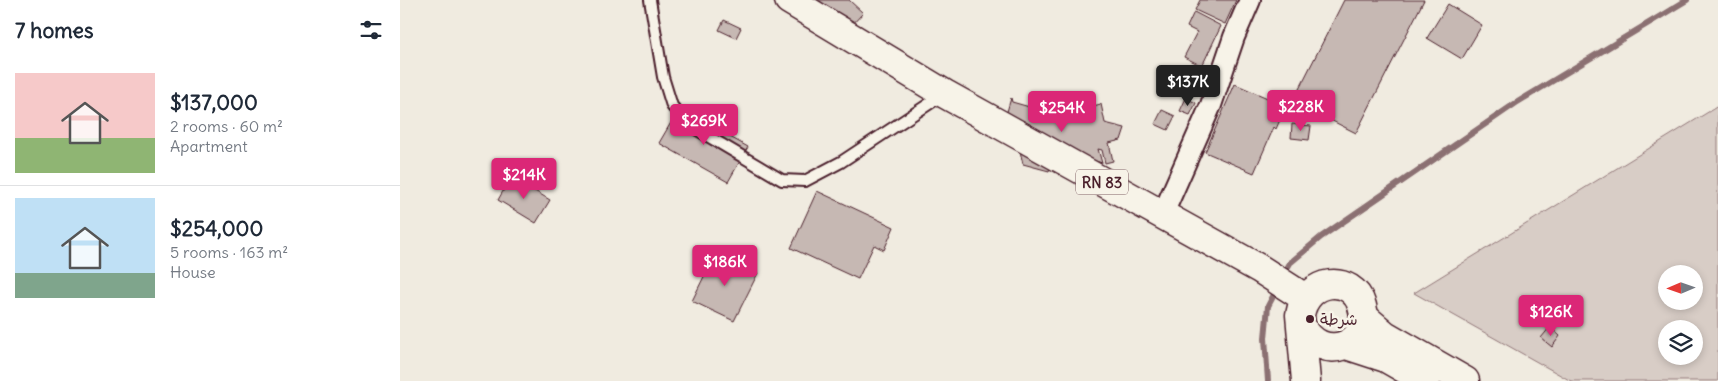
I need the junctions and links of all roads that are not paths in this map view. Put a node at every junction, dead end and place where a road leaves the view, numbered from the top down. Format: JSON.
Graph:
{"nodes":[{"id":1,"x":650,"y":0,"type":"edge"},
{"id":2,"x":789,"y":0,"type":"edge"},
{"id":3,"x":1250,"y":0,"type":"edge"},
{"id":4,"x":945,"y":94,"type":"junction"},
{"id":5,"x":1162,"y":216,"type":"junction"},
{"id":6,"x":1297,"y":292,"type":"junction"},
{"id":7,"x":1364,"y":317,"type":"junction"},
{"id":8,"x":1301,"y":325,"type":"junction"},
{"id":9,"x":1344,"y":346,"type":"junction"},
{"id":10,"x":1306,"y":381,"type":"edge"},
{"id":11,"x":1319,"y":381,"type":"edge"},
{"id":12,"x":1426,"y":381,"type":"edge"},
{"id":13,"x":1465,"y":381,"type":"edge"}],
"edges":[{"from":1,"to":4,"type":"lane"},
{"from":2,"to":4,"type":"main road","number":"RN 83"},
{"from":3,"to":5,"type":"street"},
{"from":4,"to":5,"type":"main road","number":"RN 83"},
{"from":5,"to":6,"type":"main road","number":"RN 83"},
{"from":6,"to":7,"type":"main road"},
{"from":6,"to":8,"type":"main road"},
{"from":7,"to":9,"type":"main road"},
{"from":7,"to":13,"type":"main road"},
{"from":8,"to":9,"type":"main road"},
{"from":8,"to":10,"type":"main road"},
{"from":9,"to":11,"type":"main road"},
{"from":9,"to":12,"type":"main road"}]}
